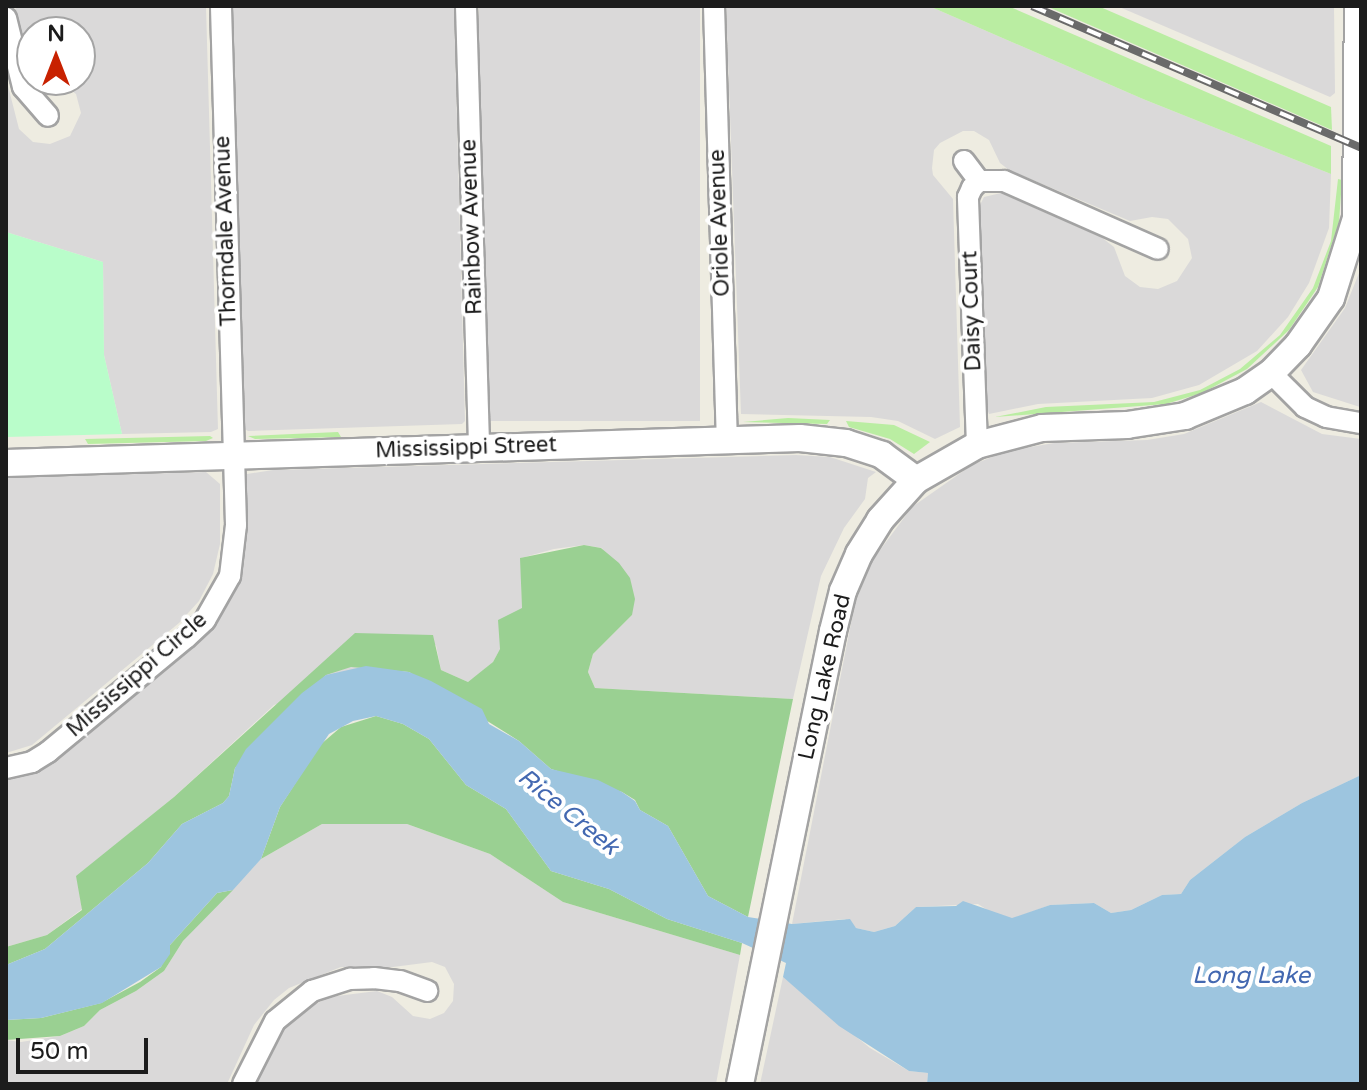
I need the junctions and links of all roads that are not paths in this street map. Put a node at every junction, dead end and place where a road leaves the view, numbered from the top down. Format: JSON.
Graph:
{"nodes":[{"id":1,"x":221,"y":6,"type":"edge"},
{"id":2,"x":466,"y":6,"type":"edge"},
{"id":3,"x":714,"y":6,"type":"edge"},
{"id":4,"x":1358,"y":6,"type":"edge"},
{"id":5,"x":6,"y":18,"type":"edge"},
{"id":6,"x":48,"y":116,"type":"dead end"},
{"id":7,"x":964,"y":161,"type":"dead end"},
{"id":8,"x":979,"y":181,"type":"junction"},
{"id":9,"x":1158,"y":249,"type":"dead end"},
{"id":10,"x":1271,"y":373,"type":"junction"},
{"id":11,"x":1361,"y":423,"type":"edge"},
{"id":12,"x":727,"y":440,"type":"junction"},
{"id":13,"x":977,"y":445,"type":"junction"},
{"id":14,"x":479,"y":448,"type":"junction"},
{"id":15,"x":232,"y":456,"type":"junction"},
{"id":16,"x":6,"y":463,"type":"edge"},
{"id":17,"x":916,"y":480,"type":"junction"},
{"id":18,"x":6,"y":768,"type":"edge"},
{"id":19,"x":427,"y":991,"type":"dead end"},
{"id":20,"x":243,"y":1084,"type":"edge"},
{"id":21,"x":740,"y":1084,"type":"edge"}],
"edges":[{"from":1,"to":15,"type":"street","name":"Thorndale Avenue"},
{"from":2,"to":14,"type":"street","name":"Rainbow Avenue"},
{"from":3,"to":12,"type":"street","name":"Oriole Avenue"},
{"from":4,"to":10,"type":"street","name":"Long Lake Road"},
{"from":5,"to":6,"type":"street"},
{"from":7,"to":8,"type":"street"},
{"from":8,"to":9,"type":"street"},
{"from":8,"to":13,"type":"street","name":"Daisy Court"},
{"from":10,"to":11,"type":"street"},
{"from":10,"to":13,"type":"street","name":"Long Lake Road"},
{"from":12,"to":14,"type":"street","name":"Mississippi Street"},
{"from":12,"to":17,"type":"street","name":"Mississippi Street"},
{"from":13,"to":17,"type":"street","name":"Long Lake Road"},
{"from":14,"to":15,"type":"street","name":"Mississippi Street"},
{"from":15,"to":16,"type":"street","name":"Mississippi Street"},
{"from":15,"to":18,"type":"street","name":"Mississippi Circle"},
{"from":17,"to":21,"type":"street","name":"Long Lake Road"},
{"from":19,"to":20,"type":"street"}]}
